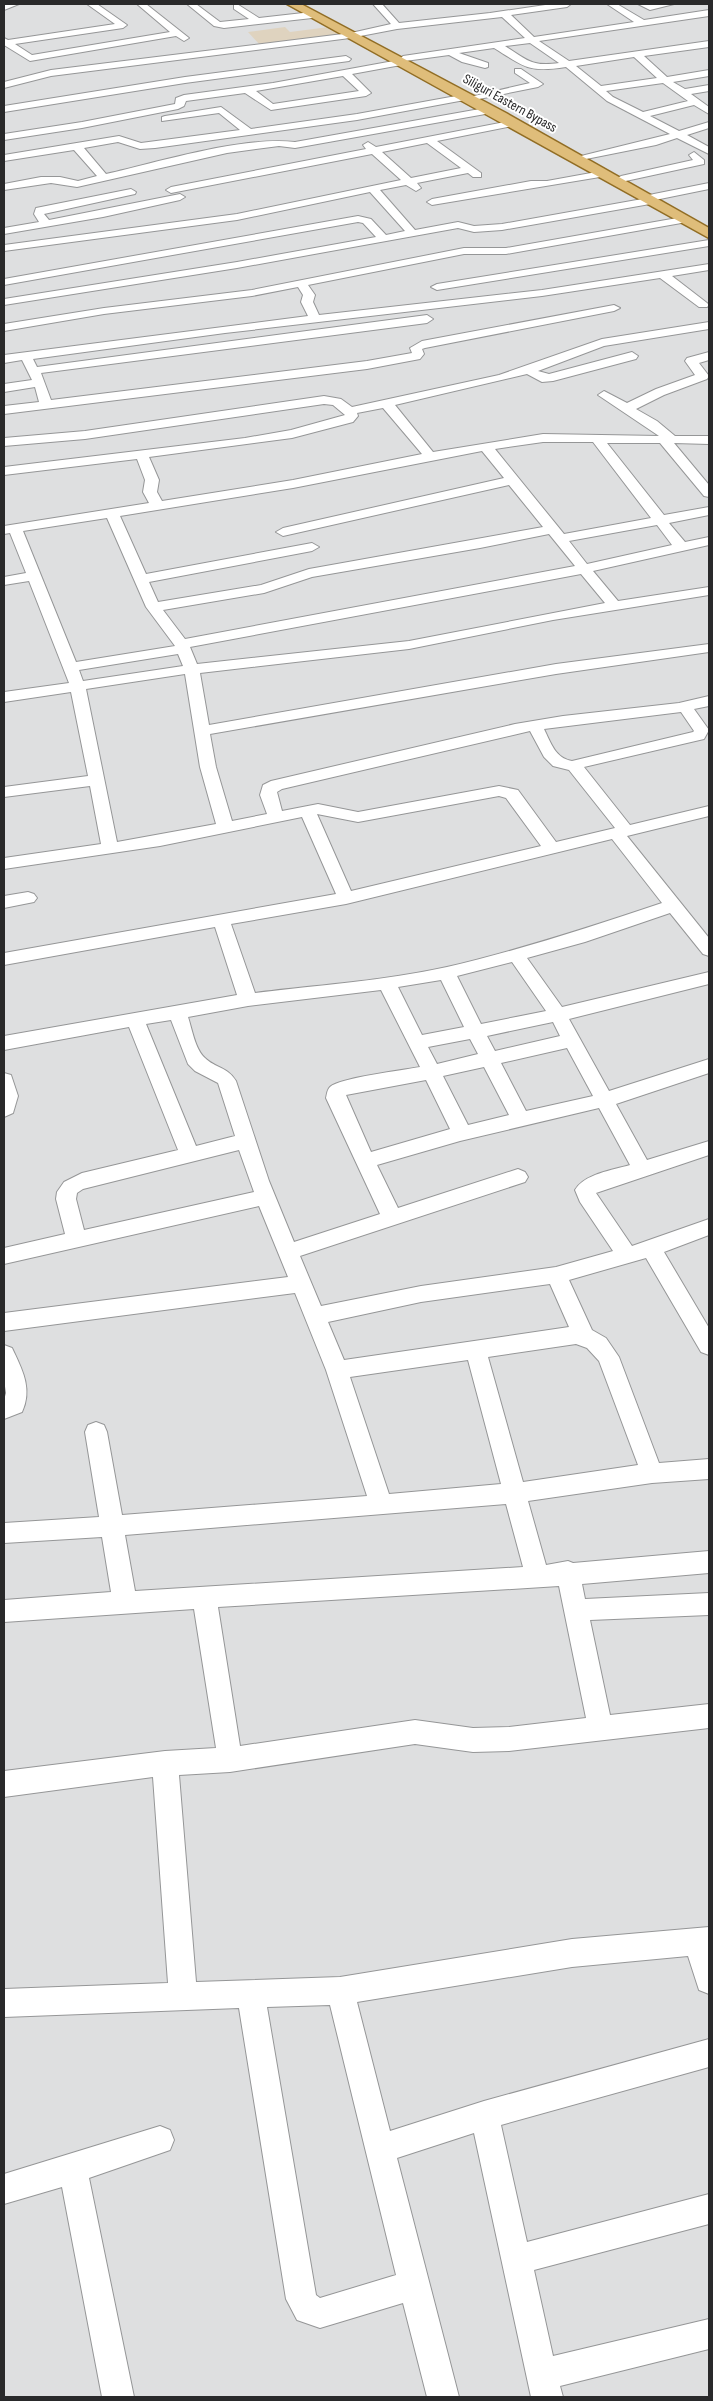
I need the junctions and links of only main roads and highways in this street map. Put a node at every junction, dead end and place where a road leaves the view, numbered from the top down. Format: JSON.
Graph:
{"nodes":[{"id":1,"x":292,"y":4,"type":"edge"},
{"id":2,"x":301,"y":4,"type":"edge"},
{"id":3,"x":352,"y":34,"type":"junction"},
{"id":4,"x":402,"y":60,"type":"junction"},
{"id":5,"x":472,"y":98,"type":"junction"},
{"id":6,"x":647,"y":193,"type":"junction"},
{"id":7,"x":709,"y":228,"type":"edge"},
{"id":8,"x":709,"y":234,"type":"edge"}],
"edges":[{"from":1,"to":3,"type":"main road","name":"Siliguri Eastern Bypass"},
{"from":2,"to":3,"type":"main road","name":"Siliguri Eastern Bypass"},
{"from":3,"to":4,"type":"main road","name":"Siliguri Eastern Bypass"},
{"from":3,"to":4,"type":"main road","name":"Siliguri Eastern Bypass"},
{"from":4,"to":5,"type":"main road","name":"Siliguri Eastern Bypass"},
{"from":5,"to":6,"type":"main road","name":"Siliguri Eastern Bypass"},
{"from":5,"to":6,"type":"main road","name":"Siliguri Eastern Bypass"},
{"from":6,"to":7,"type":"main road","name":"Siliguri Eastern Bypass"},
{"from":6,"to":8,"type":"main road","name":"Siliguri Eastern Bypass"}]}
